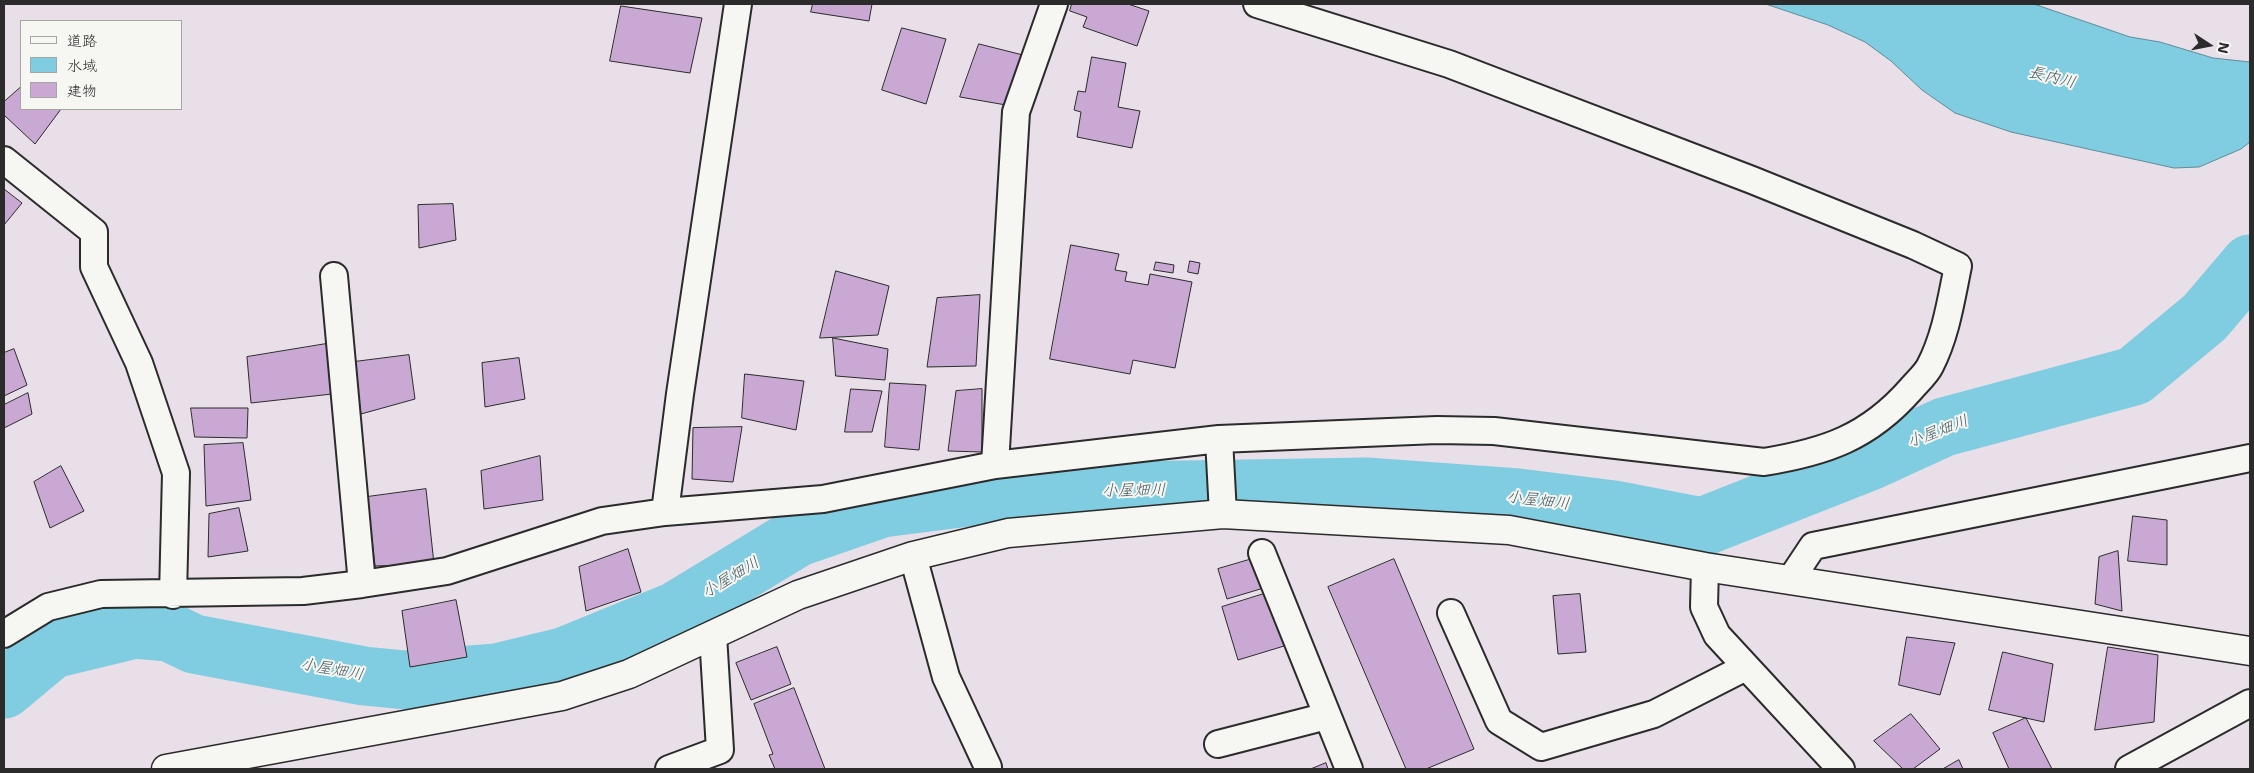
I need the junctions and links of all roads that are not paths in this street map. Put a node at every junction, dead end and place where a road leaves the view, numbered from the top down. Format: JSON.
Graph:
{"nodes":[{"id":1,"x":738,"y":4,"type":"edge"},
{"id":2,"x":1054,"y":4,"type":"edge"},
{"id":3,"x":1257,"y":4,"type":"edge"},
{"id":4,"x":4,"y":160,"type":"edge"},
{"id":5,"x":334,"y":276,"type":"dead end"},
{"id":6,"x":1220,"y":446,"type":"junction"},
{"id":7,"x":2250,"y":458,"type":"edge"},
{"id":8,"x":995,"y":465,"type":"junction"},
{"id":9,"x":1222,"y":508,"type":"junction"},
{"id":10,"x":665,"y":512,"type":"junction"},
{"id":11,"x":1262,"y":552,"type":"dead end"},
{"id":12,"x":913,"y":556,"type":"junction"},
{"id":13,"x":1705,"y":566,"type":"junction"},
{"id":14,"x":1791,"y":579,"type":"junction"},
{"id":15,"x":362,"y":584,"type":"junction"},
{"id":16,"x":174,"y":595,"type":"junction"},
{"id":17,"x":1451,"y":613,"type":"dead end"},
{"id":18,"x":4,"y":634,"type":"edge"},
{"id":19,"x":713,"y":635,"type":"junction"},
{"id":20,"x":2250,"y":651,"type":"edge"},
{"id":21,"x":1746,"y":666,"type":"junction"},
{"id":22,"x":2250,"y":703,"type":"edge"},
{"id":23,"x":1327,"y":716,"type":"junction"},
{"id":24,"x":1218,"y":744,"type":"dead end"},
{"id":25,"x":988,"y":767,"type":"dead end"},
{"id":26,"x":166,"y":769,"type":"edge"},
{"id":27,"x":669,"y":769,"type":"edge"},
{"id":28,"x":1349,"y":769,"type":"edge"},
{"id":29,"x":1841,"y":769,"type":"edge"},
{"id":30,"x":2129,"y":769,"type":"edge"}],
"edges":[{"from":1,"to":10,"type":"street"},
{"from":2,"to":8,"type":"street"},
{"from":3,"to":6,"type":"street"},
{"from":4,"to":16,"type":"street"},
{"from":5,"to":15,"type":"street"},
{"from":6,"to":8,"type":"street"},
{"from":6,"to":9,"type":"street"},
{"from":7,"to":14,"type":"street"},
{"from":8,"to":10,"type":"street"},
{"from":9,"to":12,"type":"street"},
{"from":9,"to":13,"type":"street"},
{"from":10,"to":15,"type":"street"},
{"from":11,"to":23,"type":"street"},
{"from":12,"to":19,"type":"street"},
{"from":12,"to":25,"type":"street"},
{"from":13,"to":14,"type":"street"},
{"from":13,"to":21,"type":"street"},
{"from":14,"to":20,"type":"street"},
{"from":15,"to":16,"type":"street"},
{"from":16,"to":18,"type":"street"},
{"from":17,"to":21,"type":"street"},
{"from":19,"to":26,"type":"street"},
{"from":19,"to":27,"type":"street"},
{"from":21,"to":29,"type":"street"},
{"from":22,"to":30,"type":"street"},
{"from":23,"to":24,"type":"street"},
{"from":23,"to":28,"type":"street"}]}
